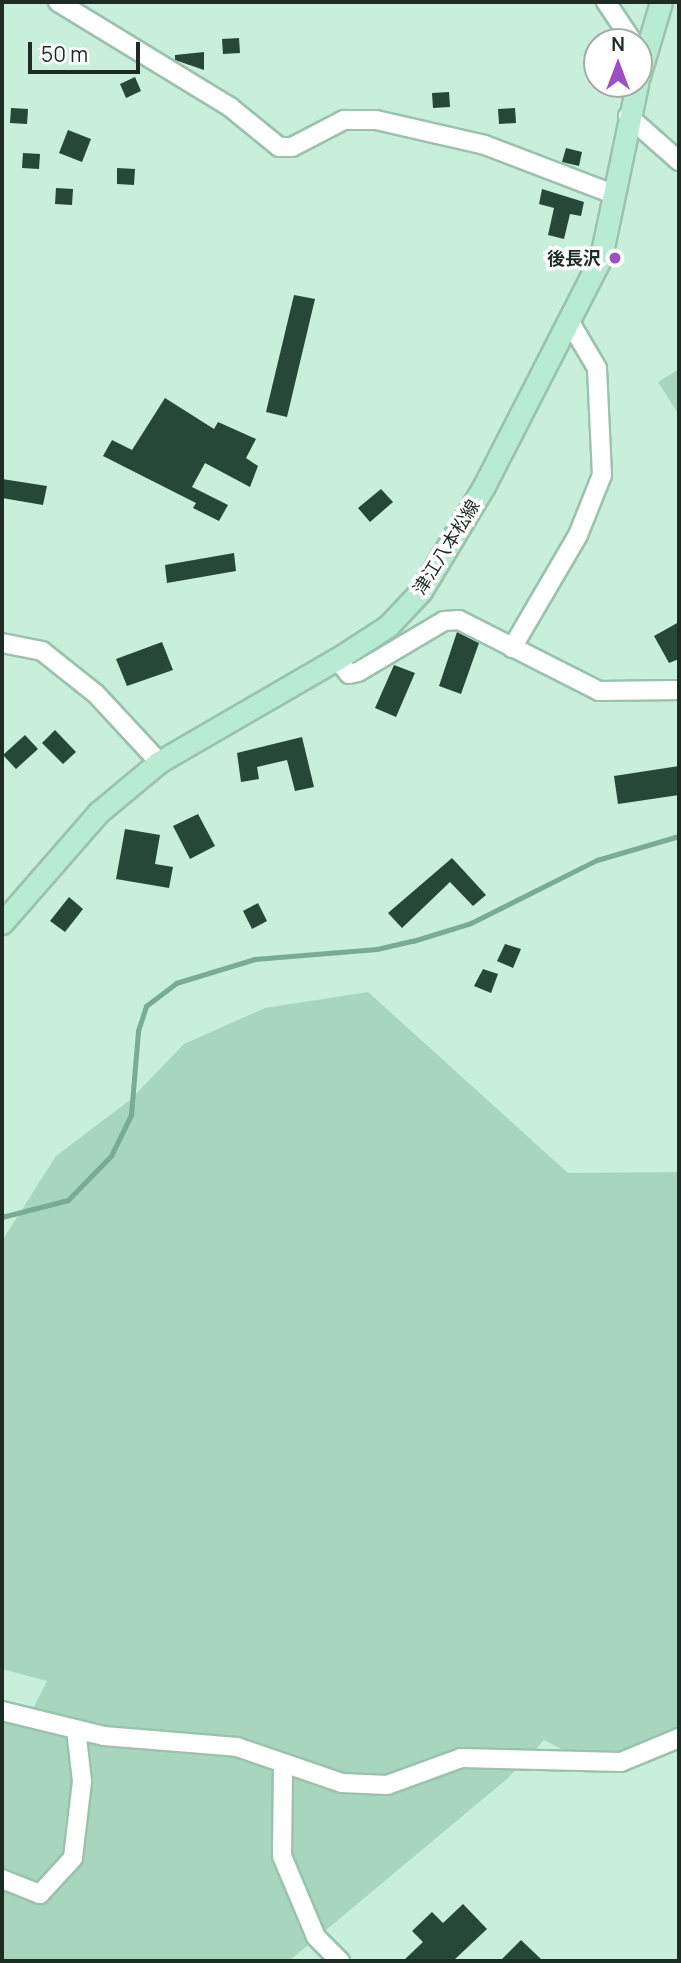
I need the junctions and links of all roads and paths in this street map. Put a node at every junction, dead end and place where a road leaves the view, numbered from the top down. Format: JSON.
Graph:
{"nodes":[{"id":1,"x":58,"y":2,"type":"edge"},
{"id":2,"x":606,"y":2,"type":"edge"},
{"id":3,"x":661,"y":2,"type":"edge"},
{"id":4,"x":622,"y":28,"type":"edge"},
{"id":5,"x":650,"y":28,"type":"edge"},
{"id":6,"x":633,"y":98,"type":"edge"},
{"id":7,"x":628,"y":117,"type":"junction"},
{"id":8,"x":679,"y":162,"type":"edge"},
{"id":9,"x":613,"y":194,"type":"junction"},
{"id":10,"x":571,"y":324,"type":"junction"},
{"id":11,"x":2,"y":643,"type":"edge"},
{"id":12,"x":512,"y":648,"type":"junction"},
{"id":13,"x":337,"y":659,"type":"junction"},
{"id":14,"x":679,"y":690,"type":"edge"},
{"id":15,"x":159,"y":762,"type":"junction"},
{"id":16,"x":2,"y":923,"type":"edge"},
{"id":17,"x":2,"y":1711,"type":"edge"},
{"id":18,"x":76,"y":1728,"type":"junction"},
{"id":19,"x":679,"y":1738,"type":"edge"},
{"id":20,"x":283,"y":1764,"type":"junction"},
{"id":21,"x":2,"y":1879,"type":"edge"},
{"id":22,"x":340,"y":1961,"type":"edge"}],
"edges":[{"from":1,"to":9,"type":"street"},
{"from":2,"to":4,"type":"street"},
{"from":3,"to":5,"type":"main road"},
{"from":6,"to":7,"type":"main road","name":"津江八本松線"},
{"from":7,"to":8,"type":"street"},
{"from":7,"to":9,"type":"main road","name":"津江八本松線"},
{"from":9,"to":10,"type":"main road","name":"津江八本松線"},
{"from":10,"to":12,"type":"street"},
{"from":10,"to":13,"type":"main road","name":"津江八本松線"},
{"from":11,"to":15,"type":"street"},
{"from":12,"to":13,"type":"street"},
{"from":12,"to":14,"type":"street"},
{"from":13,"to":15,"type":"main road","name":"津江八本松線"},
{"from":15,"to":16,"type":"main road","name":"津江八本松線"},
{"from":17,"to":18,"type":"street"},
{"from":18,"to":20,"type":"street"},
{"from":18,"to":21,"type":"street"},
{"from":19,"to":20,"type":"street"},
{"from":20,"to":22,"type":"street"}]}
